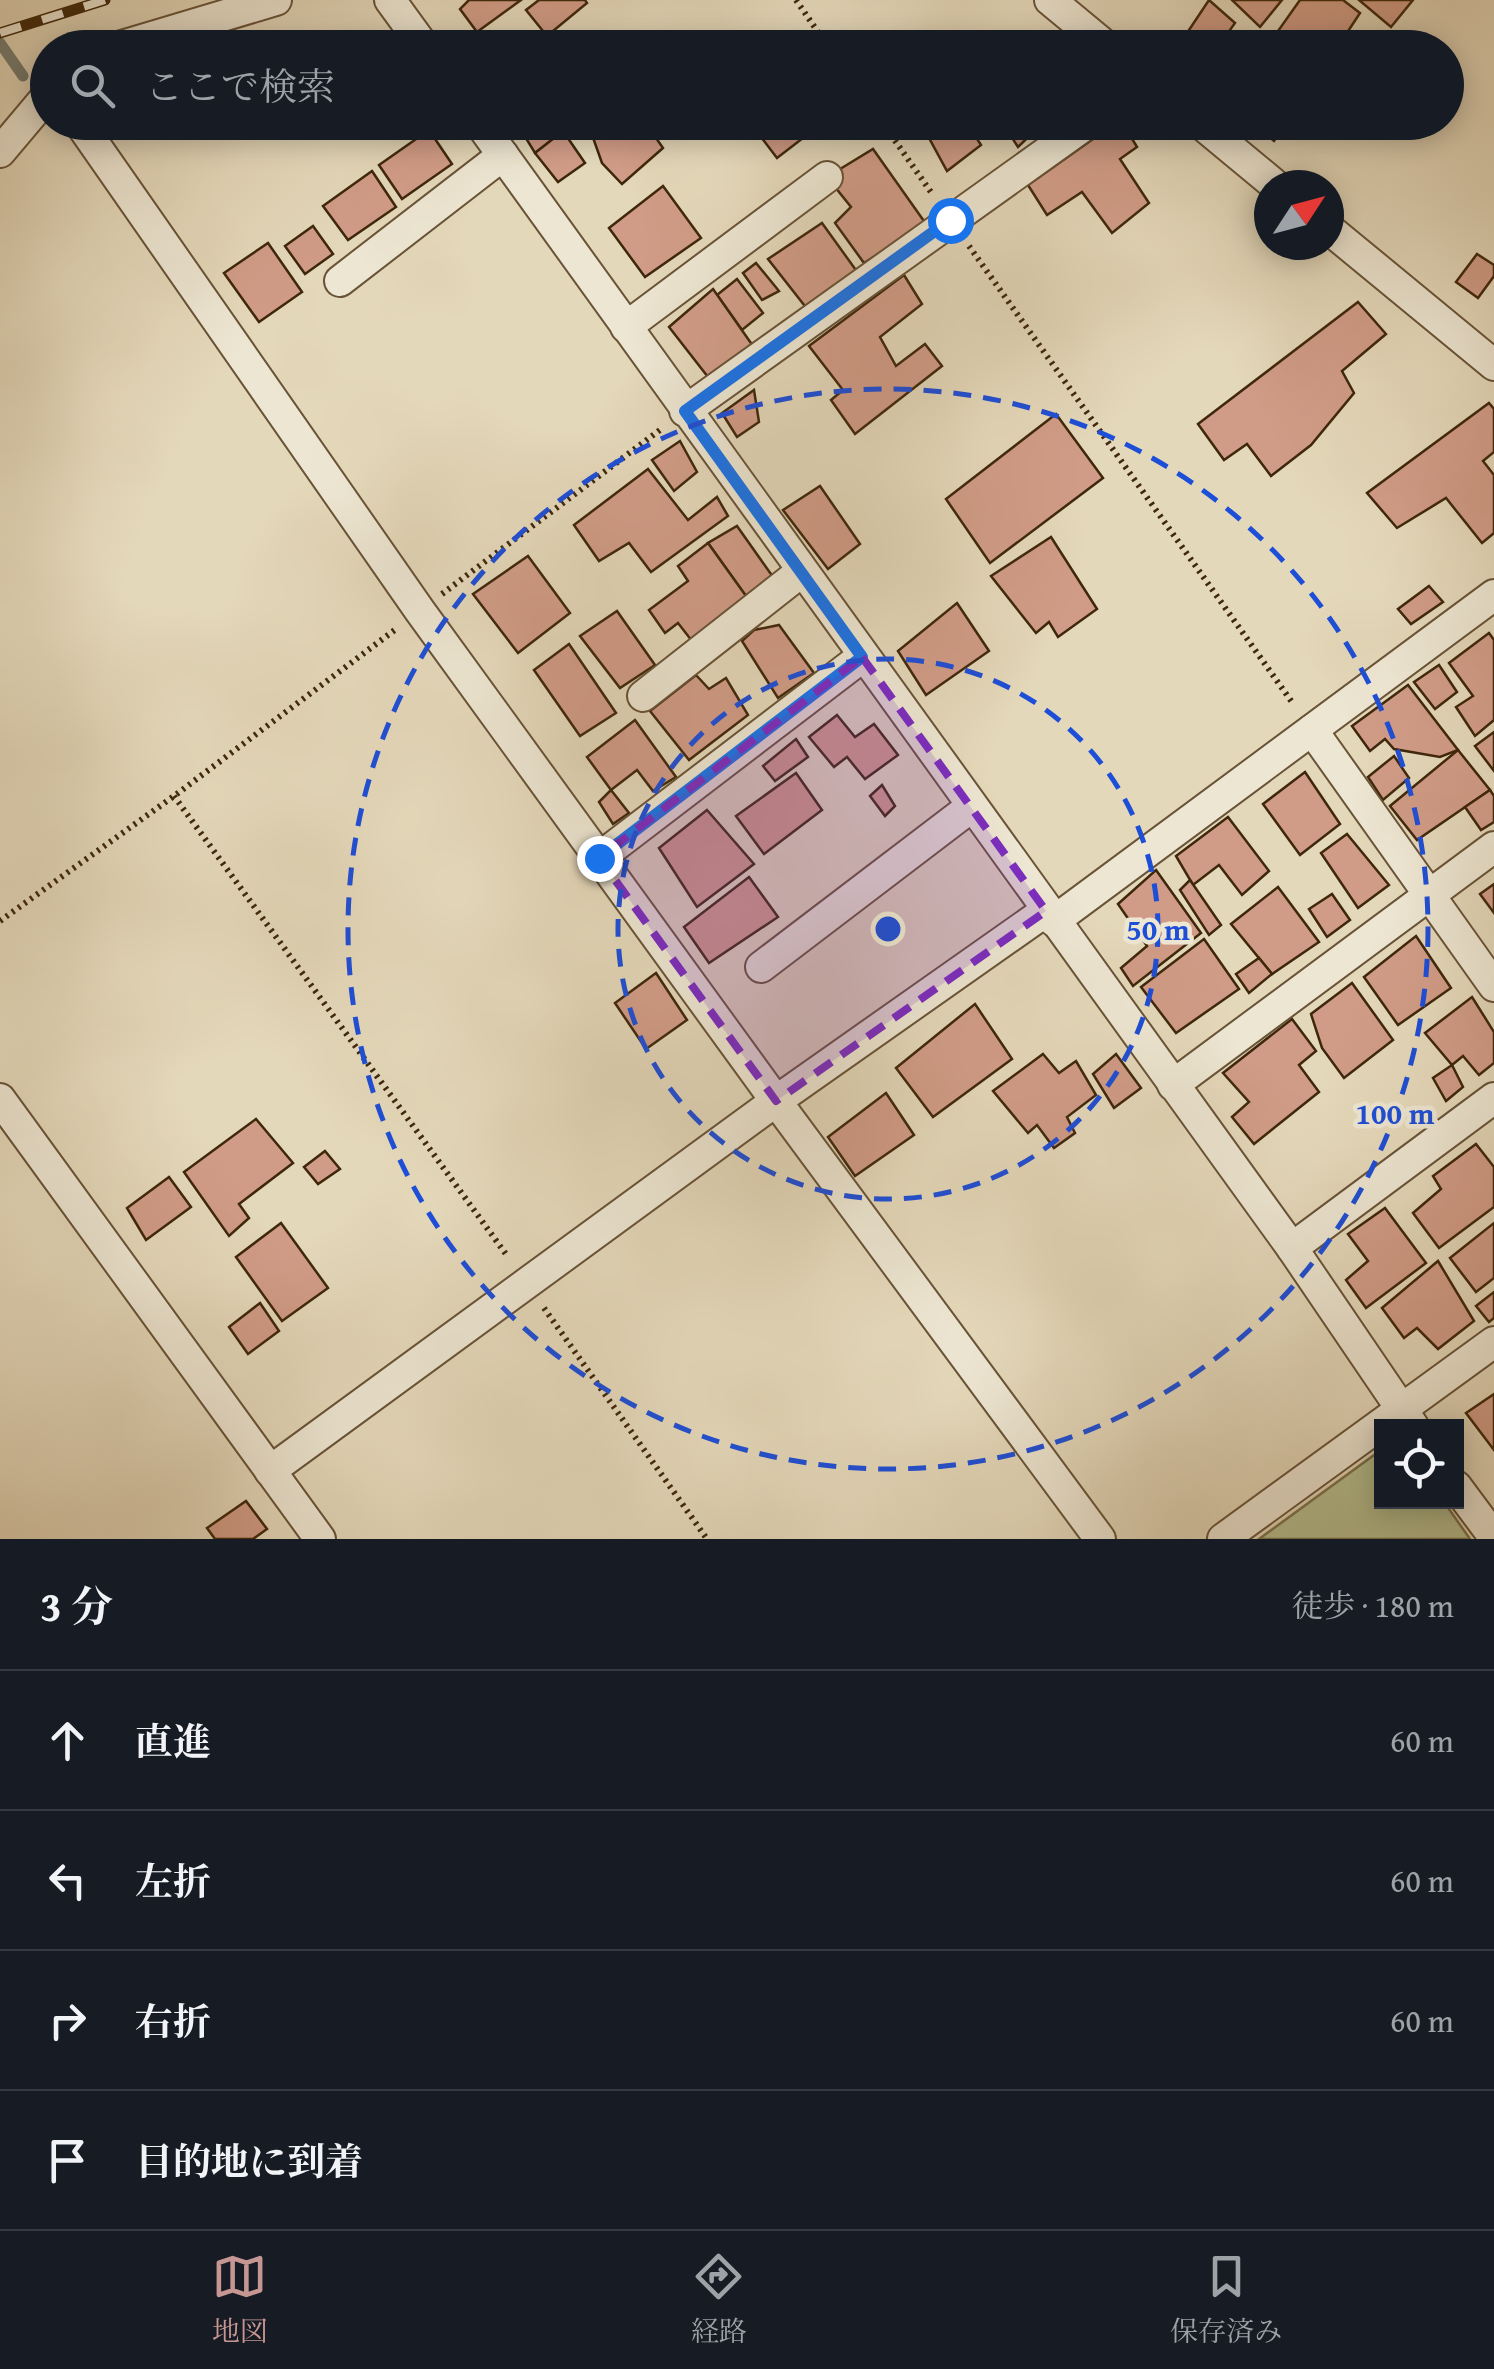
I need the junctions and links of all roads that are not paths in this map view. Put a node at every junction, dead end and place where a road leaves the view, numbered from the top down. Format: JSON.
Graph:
{"nodes":[{"id":1,"x":276,"y":0,"type":"edge"},
{"id":2,"x":390,"y":0,"type":"edge"},
{"id":3,"x":1050,"y":0,"type":"edge"},
{"id":4,"x":175,"y":30,"type":"edge"},
{"id":5,"x":412,"y":30,"type":"edge"},
{"id":6,"x":1086,"y":30,"type":"edge"},
{"id":7,"x":30,"y":116,"type":"edge"},
{"id":8,"x":92,"y":140,"type":"edge"},
{"id":9,"x":492,"y":140,"type":"edge"},
{"id":10,"x":1063,"y":140,"type":"edge"},
{"id":11,"x":1221,"y":140,"type":"edge"},
{"id":12,"x":0,"y":152,"type":"edge"},
{"id":13,"x":502,"y":155,"type":"junction"},
{"id":14,"x":1257,"y":170,"type":"edge"},
{"id":15,"x":827,"y":177,"type":"dead end"},
{"id":16,"x":1344,"y":241,"type":"edge"},
{"id":17,"x":340,"y":281,"type":"dead end"},
{"id":18,"x":626,"y":327,"type":"junction"},
{"id":19,"x":1494,"y":365,"type":"edge"},
{"id":20,"x":685,"y":411,"type":"junction"},
{"id":21,"x":801,"y":572,"type":"junction"},
{"id":22,"x":1494,"y":595,"type":"edge"},
{"id":23,"x":862,"y":657,"type":"junction"},
{"id":24,"x":643,"y":696,"type":"dead end"},
{"id":25,"x":1312,"y":730,"type":"junction"},
{"id":26,"x":972,"y":807,"type":"junction"},
{"id":27,"x":1494,"y":846,"type":"edge"},
{"id":28,"x":599,"y":858,"type":"junction"},
{"id":29,"x":1428,"y":895,"type":"junction"},
{"id":30,"x":1050,"y":916,"type":"junction"},
{"id":31,"x":761,"y":967,"type":"dead end"},
{"id":32,"x":1494,"y":986,"type":"edge"},
{"id":33,"x":1173,"y":1085,"type":"junction"},
{"id":34,"x":1494,"y":1098,"type":"edge"},
{"id":35,"x":0,"y":1099,"type":"edge"},
{"id":36,"x":776,"y":1100,"type":"junction"},
{"id":37,"x":1292,"y":1248,"type":"junction"},
{"id":38,"x":1494,"y":1342,"type":"edge"},
{"id":39,"x":1407,"y":1418,"type":"edge"},
{"id":40,"x":270,"y":1471,"type":"junction"},
{"id":41,"x":1464,"y":1497,"type":"edge"},
{"id":42,"x":1494,"y":1536,"type":"edge"},
{"id":43,"x":320,"y":1539,"type":"edge"},
{"id":44,"x":1100,"y":1539,"type":"edge"},
{"id":45,"x":1223,"y":1539,"type":"edge"}],
"edges":[{"from":1,"to":4,"type":"street"},
{"from":2,"to":5,"type":"street"},
{"from":3,"to":6,"type":"street"},
{"from":7,"to":12,"type":"street"},
{"from":8,"to":28,"type":"street"},
{"from":9,"to":13,"type":"street"},
{"from":10,"to":20,"type":"street"},
{"from":11,"to":14,"type":"street"},
{"from":13,"to":17,"type":"street"},
{"from":13,"to":18,"type":"street"},
{"from":15,"to":18,"type":"street"},
{"from":16,"to":19,"type":"street"},
{"from":18,"to":20,"type":"street"},
{"from":20,"to":21,"type":"street"},
{"from":21,"to":23,"type":"street"},
{"from":21,"to":24,"type":"street"},
{"from":22,"to":25,"type":"street"},
{"from":23,"to":26,"type":"street"},
{"from":23,"to":28,"type":"street"},
{"from":25,"to":29,"type":"street"},
{"from":25,"to":30,"type":"street"},
{"from":26,"to":30,"type":"street"},
{"from":26,"to":31,"type":"street"},
{"from":27,"to":29,"type":"street"},
{"from":28,"to":36,"type":"street"},
{"from":29,"to":32,"type":"street"},
{"from":29,"to":33,"type":"street"},
{"from":30,"to":33,"type":"street"},
{"from":30,"to":36,"type":"street"},
{"from":33,"to":37,"type":"street"},
{"from":34,"to":37,"type":"street"},
{"from":35,"to":40,"type":"street"},
{"from":36,"to":40,"type":"street"},
{"from":36,"to":44,"type":"street"},
{"from":37,"to":39,"type":"street"},
{"from":38,"to":39,"type":"street"},
{"from":39,"to":45,"type":"street"},
{"from":40,"to":43,"type":"street"},
{"from":41,"to":42,"type":"street"}]}
